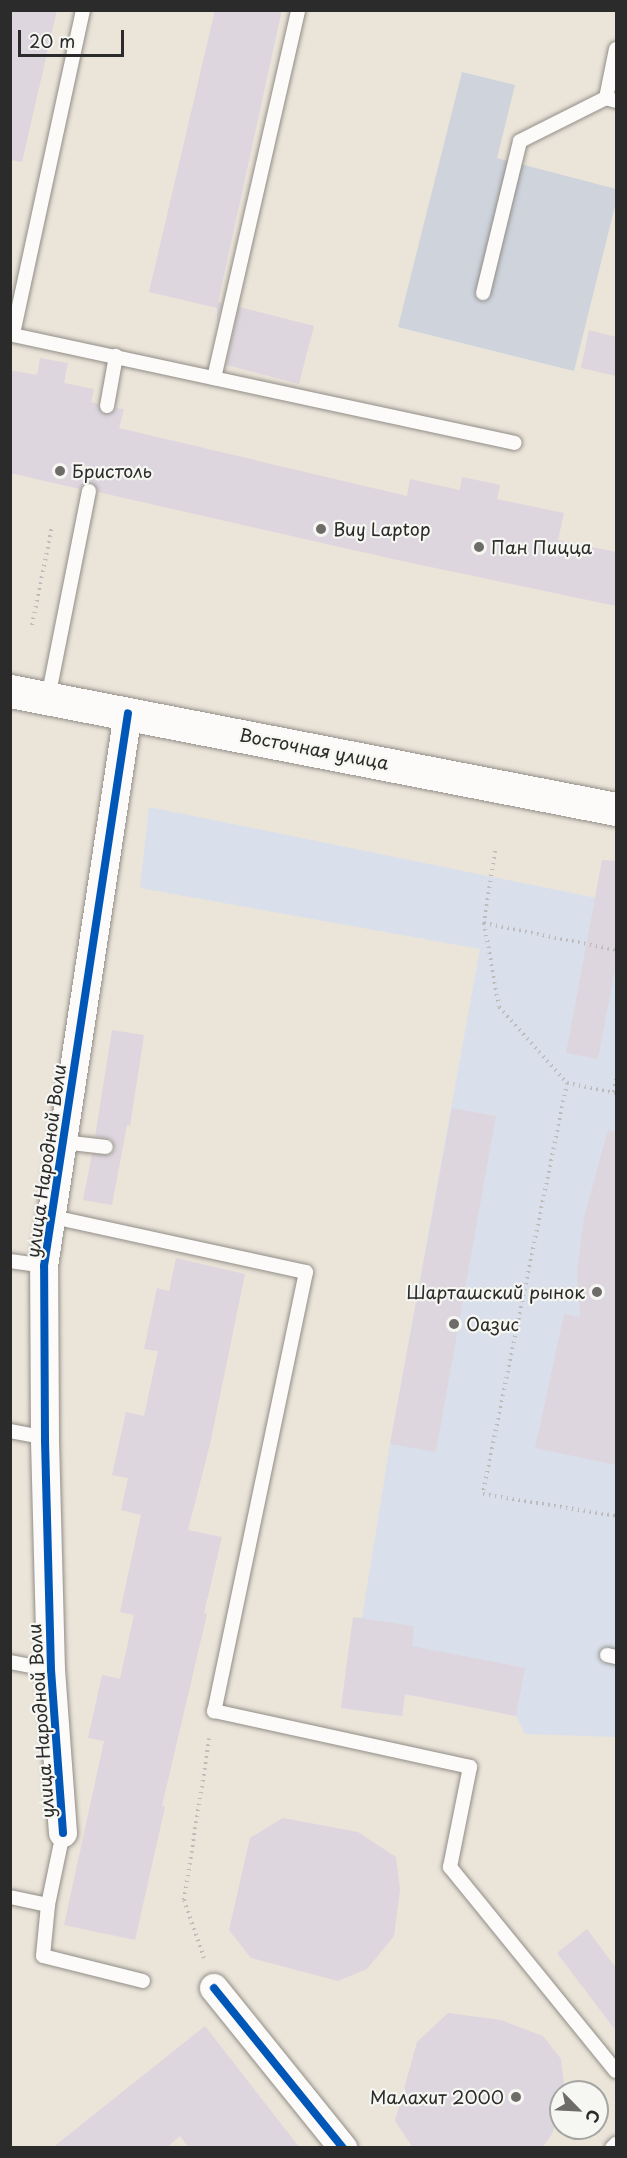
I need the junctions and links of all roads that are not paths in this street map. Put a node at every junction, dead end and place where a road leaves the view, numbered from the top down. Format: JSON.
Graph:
{"nodes":[{"id":1,"x":83,"y":10,"type":"edge"},
{"id":2,"x":298,"y":10,"type":"edge"},
{"id":3,"x":616,"y":49,"type":"edge"},
{"id":4,"x":611,"y":100,"type":"edge"},
{"id":5,"x":483,"y":293,"type":"dead end"},
{"id":6,"x":12,"y":334,"type":"edge"},
{"id":7,"x":116,"y":356,"type":"junction"},
{"id":8,"x":214,"y":378,"type":"junction"},
{"id":9,"x":107,"y":406,"type":"dead end"},
{"id":10,"x":515,"y":443,"type":"dead end"},
{"id":11,"x":89,"y":490,"type":"dead end"},
{"id":12,"x":10,"y":691,"type":"edge"},
{"id":13,"x":48,"y":699,"type":"junction"},
{"id":14,"x":128,"y":713,"type":"junction"},
{"id":15,"x":616,"y":809,"type":"edge"},
{"id":16,"x":63,"y":1142,"type":"junction"},
{"id":17,"x":106,"y":1147,"type":"dead end"},
{"id":18,"x":52,"y":1217,"type":"junction"},
{"id":19,"x":10,"y":1262,"type":"edge"},
{"id":20,"x":45,"y":1266,"type":"junction"},
{"id":21,"x":10,"y":1431,"type":"edge"},
{"id":22,"x":45,"y":1438,"type":"junction"},
{"id":23,"x":10,"y":1662,"type":"edge"},
{"id":24,"x":51,"y":1670,"type":"junction"},
{"id":25,"x":63,"y":1833,"type":"joint"},
{"id":26,"x":10,"y":1897,"type":"edge"},
{"id":27,"x":48,"y":1905,"type":"junction"},
{"id":28,"x":143,"y":1981,"type":"dead end"},
{"id":29,"x":214,"y":1988,"type":"road end"},
{"id":30,"x":616,"y":2071,"type":"edge"},
{"id":31,"x":616,"y":2144,"type":"edge"},
{"id":32,"x":343,"y":2148,"type":"edge"},
{"id":33,"x":612,"y":2148,"type":"edge"}],
"edges":[{"from":1,"to":6,"type":"lane"},
{"from":2,"to":8,"type":"lane"},
{"from":3,"to":4,"type":"lane"},
{"from":4,"to":5,"type":"lane"},
{"from":6,"to":7,"type":"lane"},
{"from":7,"to":8,"type":"lane"},
{"from":7,"to":9,"type":"lane"},
{"from":8,"to":10,"type":"lane"},
{"from":11,"to":13,"type":"lane"},
{"from":12,"to":13,"type":"main road","name":"Восточная улица"},
{"from":13,"to":14,"type":"main road","name":"Восточная улица"},
{"from":14,"to":15,"type":"main road","name":"Восточная улица"},
{"from":14,"to":16,"type":"street","name":"улица Народной Воли"},
{"from":16,"to":17,"type":"lane"},
{"from":16,"to":18,"type":"street","name":"улица Народной Воли"},
{"from":18,"to":20,"type":"street","name":"улица Народной Воли"},
{"from":18,"to":30,"type":"lane"},
{"from":19,"to":20,"type":"lane"},
{"from":20,"to":22,"type":"street","name":"улица Народной Воли"},
{"from":21,"to":22,"type":"lane"},
{"from":22,"to":24,"type":"street","name":"улица Народной Воли"},
{"from":23,"to":24,"type":"lane"},
{"from":24,"to":25,"type":"street","name":"улица Народной Воли"},
{"from":25,"to":27,"type":"lane"},
{"from":26,"to":27,"type":"lane"},
{"from":27,"to":28,"type":"lane"},
{"from":29,"to":32,"type":"street"},
{"from":31,"to":33,"type":"lane"}]}
